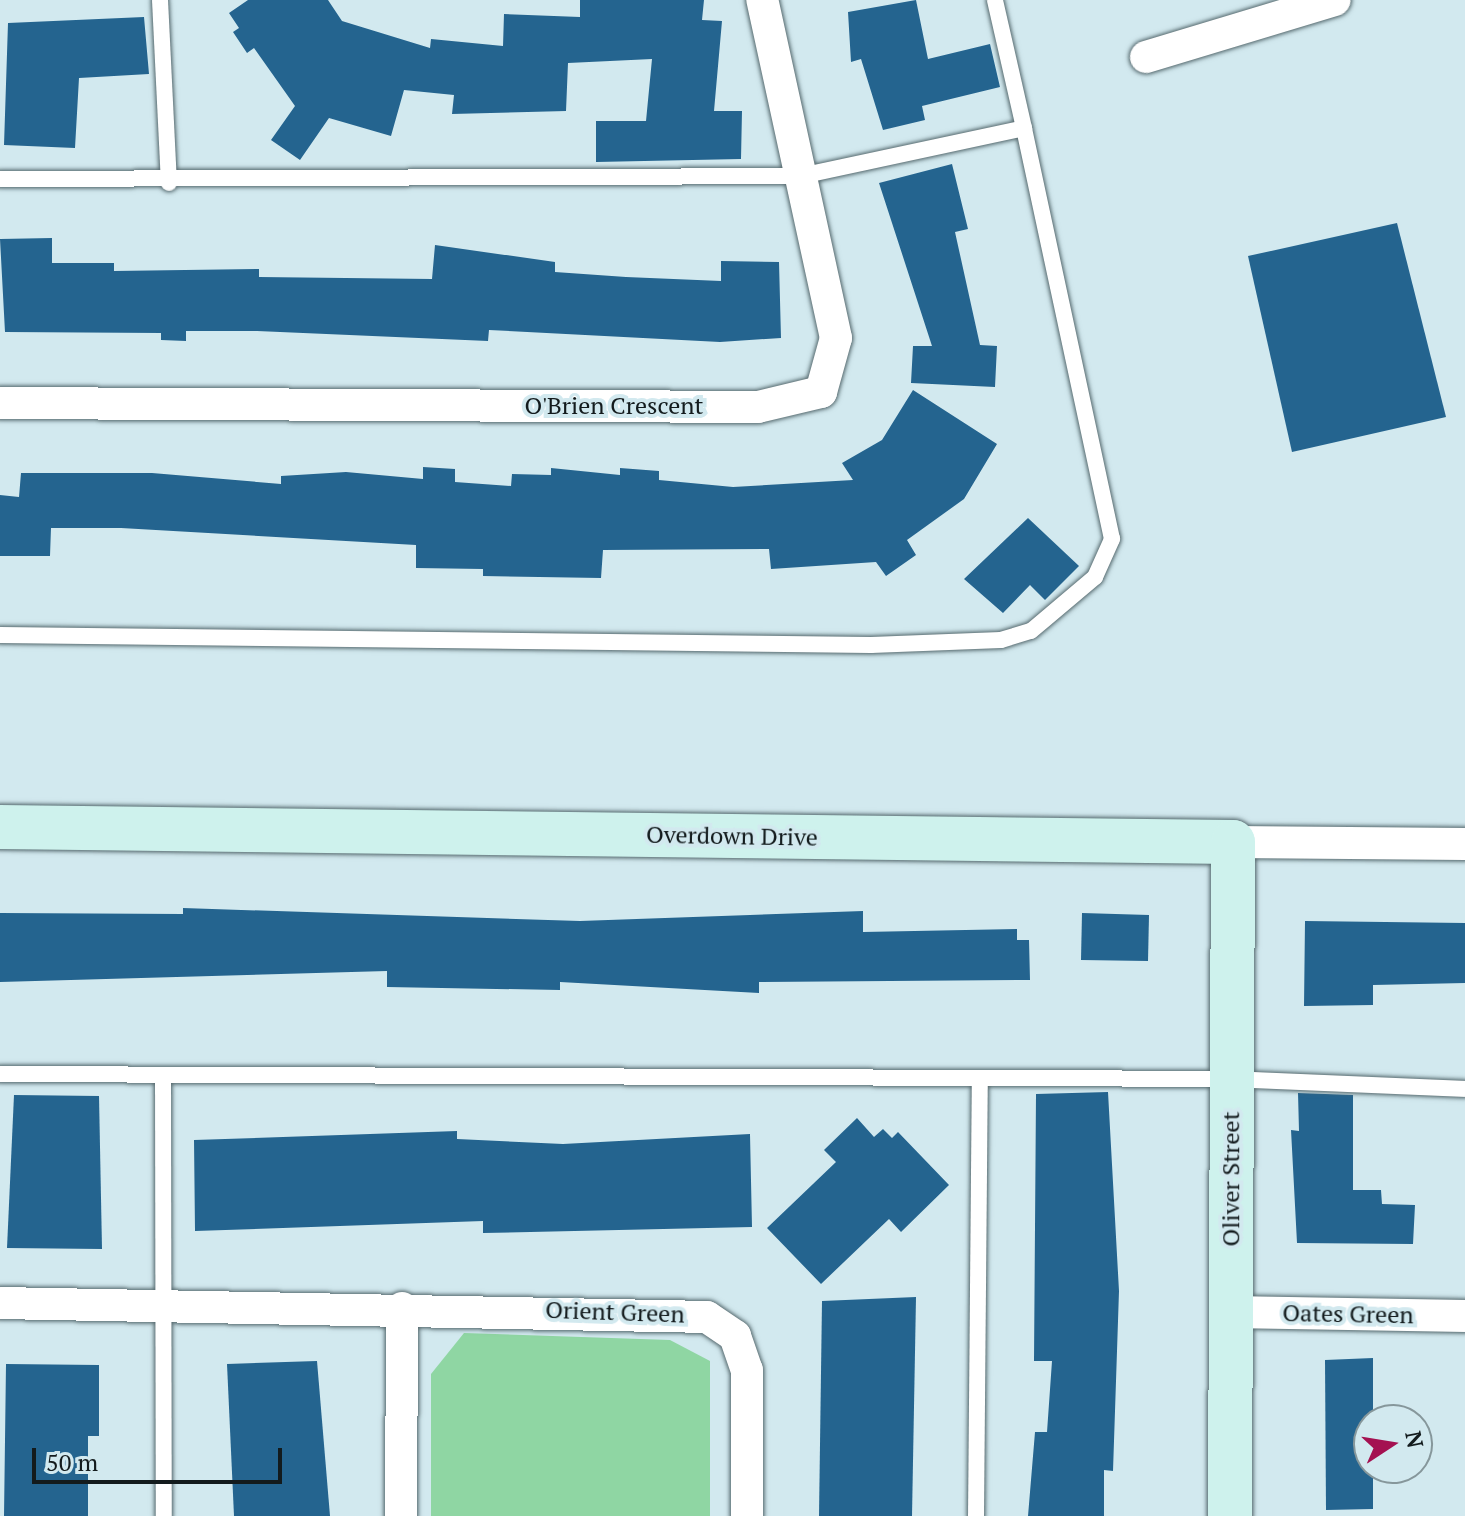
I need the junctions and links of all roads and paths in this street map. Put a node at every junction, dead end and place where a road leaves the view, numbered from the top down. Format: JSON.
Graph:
{"nodes":[{"id":1,"x":160,"y":0,"type":"edge"},
{"id":2,"x":762,"y":0,"type":"edge"},
{"id":3,"x":995,"y":0,"type":"edge"},
{"id":4,"x":1335,"y":0,"type":"edge"},
{"id":5,"x":1146,"y":57,"type":"dead end"},
{"id":6,"x":1024,"y":128,"type":"junction"},
{"id":7,"x":801,"y":176,"type":"junction"},
{"id":8,"x":0,"y":179,"type":"edge"},
{"id":9,"x":169,"y":183,"type":"junction"},
{"id":10,"x":0,"y":403,"type":"edge"},
{"id":11,"x":0,"y":635,"type":"edge"},
{"id":12,"x":0,"y":827,"type":"edge"},
{"id":13,"x":1233,"y":842,"type":"junction"},
{"id":14,"x":1465,"y":844,"type":"edge"},
{"id":15,"x":0,"y":1074,"type":"edge"},
{"id":16,"x":163,"y":1076,"type":"junction"},
{"id":17,"x":980,"y":1079,"type":"junction"},
{"id":18,"x":1231,"y":1079,"type":"junction"},
{"id":19,"x":1465,"y":1089,"type":"edge"},
{"id":20,"x":0,"y":1303,"type":"edge"},
{"id":21,"x":164,"y":1305,"type":"junction"},
{"id":22,"x":402,"y":1308,"type":"junction"},
{"id":23,"x":1231,"y":1312,"type":"junction"},
{"id":24,"x":1465,"y":1316,"type":"edge"},
{"id":25,"x":164,"y":1516,"type":"edge"},
{"id":26,"x":401,"y":1516,"type":"edge"},
{"id":27,"x":747,"y":1516,"type":"edge"},
{"id":28,"x":976,"y":1516,"type":"edge"},
{"id":29,"x":1230,"y":1516,"type":"edge"}],
"edges":[{"from":1,"to":9,"type":"lane"},
{"from":2,"to":7,"type":"street","name":"O'Brien Crescent"},
{"from":3,"to":6,"type":"lane"},
{"from":4,"to":5,"type":"street"},
{"from":6,"to":7,"type":"lane"},
{"from":6,"to":11,"type":"lane"},
{"from":7,"to":9,"type":"lane"},
{"from":7,"to":10,"type":"street","name":"O'Brien Crescent"},
{"from":8,"to":9,"type":"lane"},
{"from":12,"to":13,"type":"street","name":"Overdown Drive"},
{"from":13,"to":14,"type":"street","name":"Overdown Drive"},
{"from":13,"to":18,"type":"street","name":"Oliver Street"},
{"from":15,"to":16,"type":"lane"},
{"from":16,"to":17,"type":"lane"},
{"from":16,"to":21,"type":"lane"},
{"from":17,"to":18,"type":"lane"},
{"from":17,"to":28,"type":"lane"},
{"from":18,"to":19,"type":"lane"},
{"from":18,"to":23,"type":"street","name":"Oliver Street"},
{"from":20,"to":21,"type":"street","name":"Orient Green"},
{"from":21,"to":22,"type":"street","name":"Orient Green"},
{"from":21,"to":25,"type":"lane"},
{"from":22,"to":26,"type":"street"},
{"from":22,"to":27,"type":"street","name":"Orient Green"},
{"from":23,"to":24,"type":"street","name":"Oates Green"},
{"from":23,"to":29,"type":"street","name":"Oliver Street"}]}
